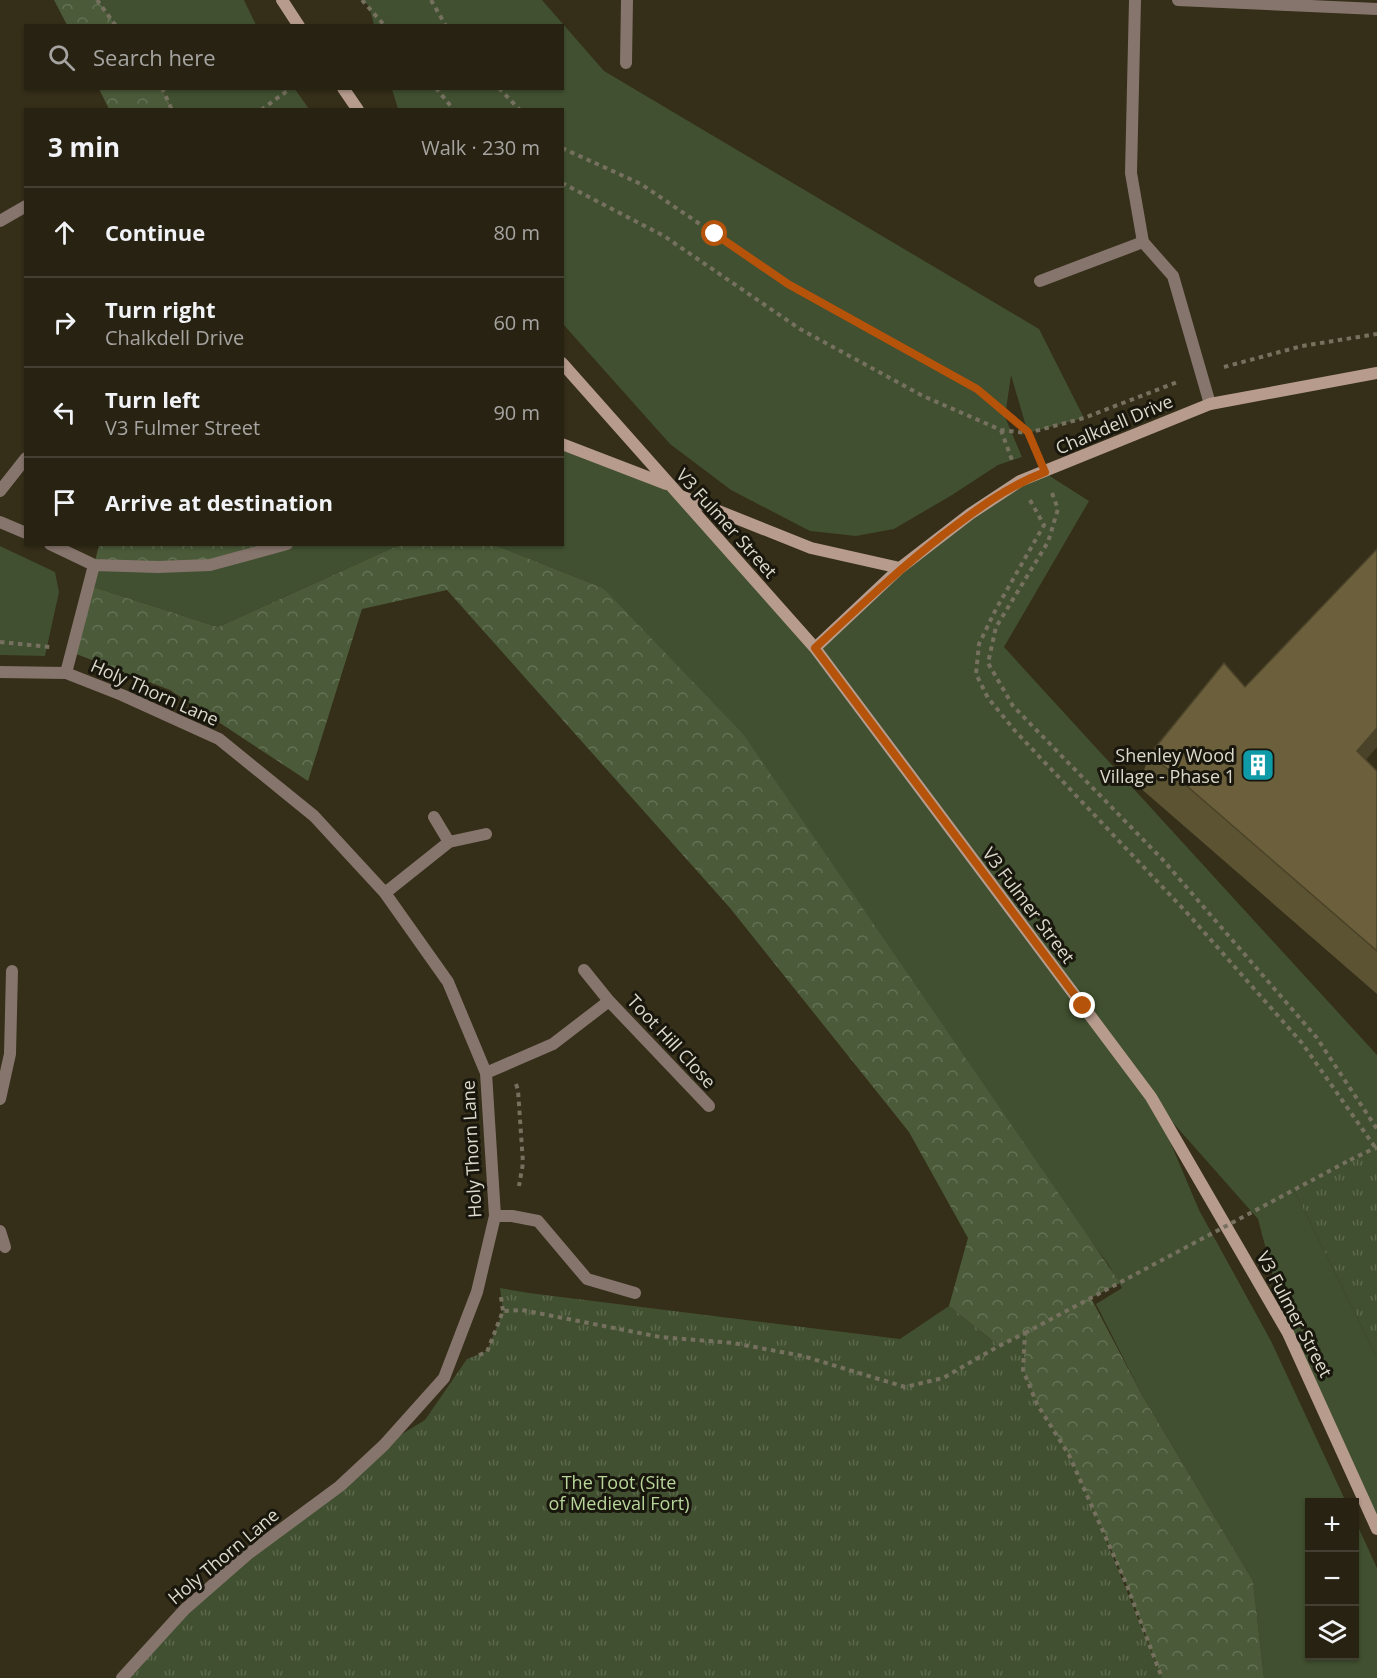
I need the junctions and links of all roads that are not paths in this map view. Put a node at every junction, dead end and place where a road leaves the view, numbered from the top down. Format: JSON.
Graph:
{"nodes":[{"id":1,"x":282,"y":0,"type":"edge"},
{"id":2,"x":627,"y":0,"type":"edge"},
{"id":3,"x":1135,"y":0,"type":"edge"},
{"id":4,"x":1178,"y":0,"type":"edge"},
{"id":5,"x":1377,"y":9,"type":"edge"},
{"id":6,"x":298,"y":24,"type":"edge"},
{"id":7,"x":626,"y":63,"type":"dead end"},
{"id":8,"x":344,"y":90,"type":"edge"},
{"id":9,"x":357,"y":108,"type":"edge"},
{"id":10,"x":24,"y":207,"type":"edge"},
{"id":11,"x":0,"y":221,"type":"edge"},
{"id":12,"x":1143,"y":242,"type":"junction"},
{"id":13,"x":1040,"y":281,"type":"dead end"},
{"id":14,"x":564,"y":365,"type":"edge"},
{"id":15,"x":1377,"y":374,"type":"edge"},
{"id":16,"x":1210,"y":404,"type":"junction"},
{"id":17,"x":564,"y":445,"type":"edge"},
{"id":18,"x":24,"y":461,"type":"edge"},
{"id":19,"x":674,"y":490,"type":"junction"},
{"id":20,"x":0,"y":491,"type":"edge"},
{"id":21,"x":0,"y":522,"type":"edge"},
{"id":22,"x":24,"y":532,"type":"edge"},
{"id":23,"x":54,"y":546,"type":"edge"},
{"id":24,"x":280,"y":546,"type":"edge"},
{"id":25,"x":94,"y":565,"type":"junction"},
{"id":26,"x":900,"y":568,"type":"junction"},
{"id":27,"x":815,"y":648,"type":"junction"},
{"id":28,"x":0,"y":672,"type":"edge"},
{"id":29,"x":66,"y":673,"type":"junction"},
{"id":30,"x":434,"y":817,"type":"dead end"},
{"id":31,"x":486,"y":834,"type":"dead end"},
{"id":32,"x":449,"y":842,"type":"junction"},
{"id":33,"x":385,"y":894,"type":"junction"},
{"id":34,"x":584,"y":970,"type":"dead end"},
{"id":35,"x":12,"y":971,"type":"dead end"},
{"id":36,"x":609,"y":1000,"type":"junction"},
{"id":37,"x":486,"y":1073,"type":"junction"},
{"id":38,"x":0,"y":1099,"type":"edge"},
{"id":39,"x":709,"y":1106,"type":"dead end"},
{"id":40,"x":495,"y":1216,"type":"junction"},
{"id":41,"x":0,"y":1231,"type":"edge"},
{"id":42,"x":5,"y":1247,"type":"dead end"},
{"id":43,"x":635,"y":1293,"type":"dead end"},
{"id":44,"x":1377,"y":1529,"type":"edge"},
{"id":45,"x":122,"y":1678,"type":"edge"}],
"edges":[{"from":1,"to":6,"type":"street"},
{"from":2,"to":7,"type":"street"},
{"from":3,"to":12,"type":"street"},
{"from":4,"to":5,"type":"street"},
{"from":8,"to":9,"type":"street"},
{"from":10,"to":11,"type":"street"},
{"from":12,"to":13,"type":"street"},
{"from":12,"to":16,"type":"street"},
{"from":14,"to":19,"type":"street","name":"V3 Fulmer Street"},
{"from":15,"to":16,"type":"street","name":"Chalkdell Drive"},
{"from":16,"to":26,"type":"street","name":"Chalkdell Drive"},
{"from":17,"to":19,"type":"street"},
{"from":18,"to":20,"type":"street"},
{"from":19,"to":26,"type":"street"},
{"from":19,"to":27,"type":"street","name":"V3 Fulmer Street"},
{"from":21,"to":22,"type":"street"},
{"from":23,"to":25,"type":"street"},
{"from":24,"to":25,"type":"street"},
{"from":25,"to":29,"type":"street","name":"Holy Thorn Lane"},
{"from":26,"to":27,"type":"street","name":"Chalkdell Drive"},
{"from":27,"to":44,"type":"street","name":"V3 Fulmer Street"},
{"from":28,"to":29,"type":"street","name":"Holy Thorn Lane"},
{"from":29,"to":33,"type":"street","name":"Holy Thorn Lane"},
{"from":30,"to":32,"type":"street"},
{"from":31,"to":32,"type":"street"},
{"from":32,"to":33,"type":"street"},
{"from":33,"to":37,"type":"street","name":"Holy Thorn Lane"},
{"from":34,"to":36,"type":"street","name":"Toot Hill Close"},
{"from":35,"to":38,"type":"street"},
{"from":36,"to":37,"type":"street","name":"Toot Hill Close"},
{"from":36,"to":39,"type":"street","name":"Toot Hill Close"},
{"from":37,"to":40,"type":"street","name":"Holy Thorn Lane"},
{"from":40,"to":43,"type":"street"},
{"from":40,"to":45,"type":"street","name":"Holy Thorn Lane"},
{"from":41,"to":42,"type":"street"}]}
